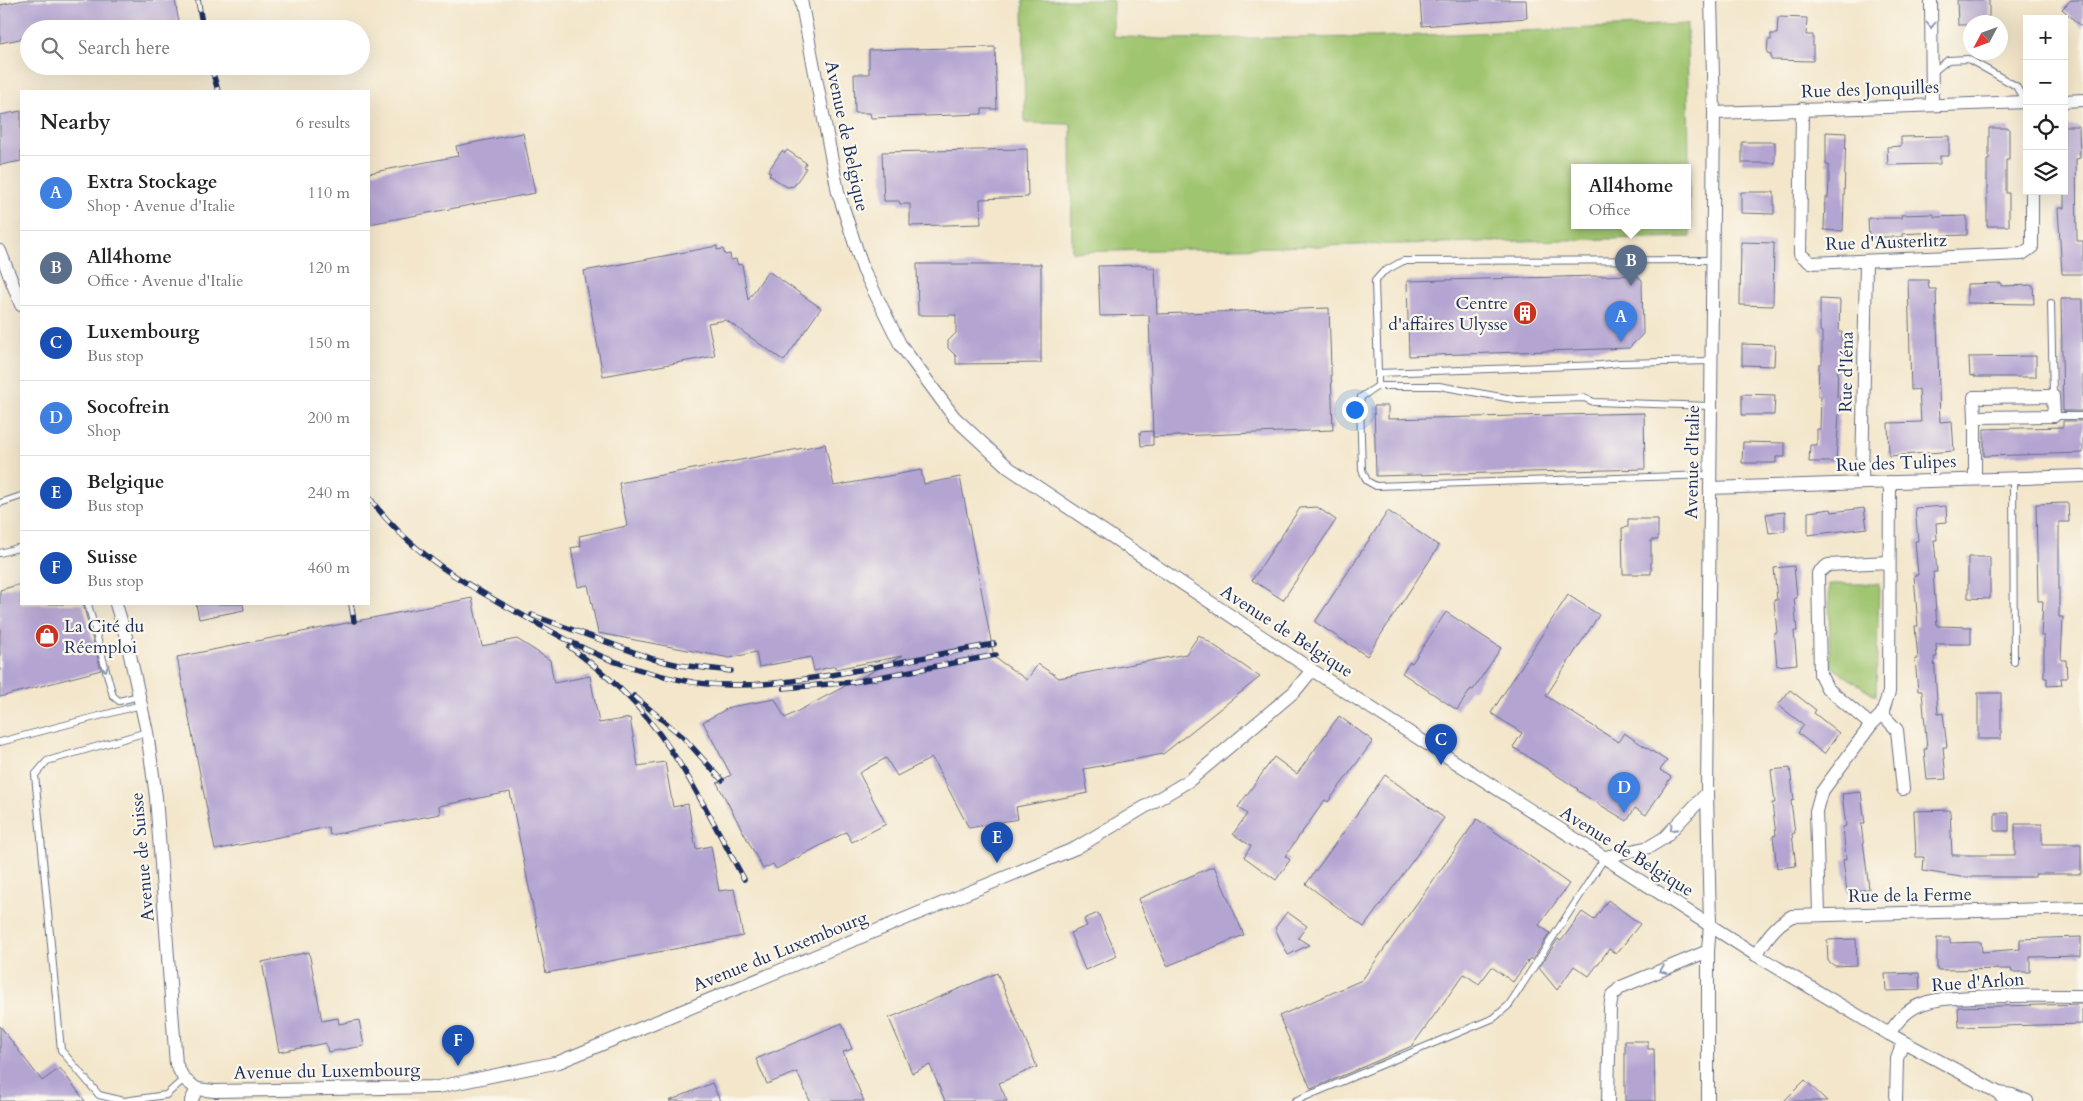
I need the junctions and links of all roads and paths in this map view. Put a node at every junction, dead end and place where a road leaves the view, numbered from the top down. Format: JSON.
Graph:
{"nodes":[{"id":1,"x":801,"y":0,"type":"edge"},
{"id":2,"x":1711,"y":0,"type":"edge"},
{"id":3,"x":1932,"y":0,"type":"edge"},
{"id":4,"x":1932,"y":74,"type":"junction"},
{"id":5,"x":2023,"y":97,"type":"edge"},
{"id":6,"x":2083,"y":100,"type":"edge"},
{"id":7,"x":2068,"y":101,"type":"edge"},
{"id":8,"x":2023,"y":102,"type":"edge"},
{"id":9,"x":1932,"y":104,"type":"junction"},
{"id":10,"x":1802,"y":109,"type":"junction"},
{"id":11,"x":1714,"y":113,"type":"junction"},
{"id":12,"x":2032,"y":195,"type":"edge"},
{"id":13,"x":0,"y":251,"type":"edge"},
{"id":14,"x":1712,"y":260,"type":"junction"},
{"id":15,"x":1866,"y":262,"type":"junction"},
{"id":16,"x":20,"y":302,"type":"edge"},
{"id":17,"x":2051,"y":303,"type":"dead end"},
{"id":18,"x":1711,"y":361,"type":"junction"},
{"id":19,"x":1378,"y":373,"type":"junction"},
{"id":20,"x":1378,"y":386,"type":"junction"},
{"id":21,"x":2053,"y":396,"type":"junction"},
{"id":22,"x":1711,"y":406,"type":"junction"},
{"id":23,"x":2054,"y":416,"type":"junction"},
{"id":24,"x":2083,"y":416,"type":"edge"},
{"id":25,"x":1975,"y":417,"type":"junction"},
{"id":26,"x":2083,"y":476,"type":"edge"},
{"id":27,"x":2013,"y":477,"type":"junction"},
{"id":28,"x":1976,"y":478,"type":"junction"},
{"id":29,"x":1710,"y":481,"type":"junction"},
{"id":30,"x":1862,"y":482,"type":"junction"},
{"id":31,"x":1890,"y":482,"type":"junction"},
{"id":32,"x":20,"y":496,"type":"edge"},
{"id":33,"x":0,"y":503,"type":"edge"},
{"id":34,"x":20,"y":547,"type":"edge"},
{"id":35,"x":0,"y":553,"type":"edge"},
{"id":36,"x":1889,"y":562,"type":"junction"},
{"id":37,"x":88,"y":605,"type":"edge"},
{"id":38,"x":116,"y":605,"type":"edge"},
{"id":39,"x":2014,"y":662,"type":"dead end"},
{"id":40,"x":1312,"y":670,"type":"junction"},
{"id":41,"x":140,"y":700,"type":"junction"},
{"id":42,"x":1882,"y":714,"type":"junction"},
{"id":43,"x":1871,"y":725,"type":"junction"},
{"id":44,"x":147,"y":732,"type":"junction"},
{"id":45,"x":0,"y":742,"type":"edge"},
{"id":46,"x":1903,"y":790,"type":"dead end"},
{"id":47,"x":1707,"y":793,"type":"junction"},
{"id":48,"x":1605,"y":857,"type":"junction"},
{"id":49,"x":2083,"y":908,"type":"edge"},
{"id":50,"x":1819,"y":914,"type":"junction"},
{"id":51,"x":1710,"y":924,"type":"junction"},
{"id":52,"x":1708,"y":951,"type":"junction"},
{"id":53,"x":1756,"y":955,"type":"junction"},
{"id":54,"x":2083,"y":996,"type":"edge"},
{"id":55,"x":1889,"y":1034,"type":"junction"},
{"id":56,"x":1903,"y":1042,"type":"junction"},
{"id":57,"x":184,"y":1079,"type":"junction"},
{"id":58,"x":197,"y":1089,"type":"junction"},
{"id":59,"x":1997,"y":1092,"type":"junction"},
{"id":60,"x":124,"y":1101,"type":"edge"},
{"id":61,"x":191,"y":1101,"type":"edge"},
{"id":62,"x":1295,"y":1101,"type":"edge"},
{"id":63,"x":1608,"y":1101,"type":"edge"},
{"id":64,"x":1708,"y":1101,"type":"edge"},
{"id":65,"x":1896,"y":1101,"type":"edge"},
{"id":66,"x":2008,"y":1101,"type":"edge"},
{"id":67,"x":2027,"y":1101,"type":"edge"}],
"edges":[{"from":1,"to":40,"type":"street","name":"Avenue de Belgique"},
{"from":2,"to":11,"type":"street","name":"Avenue d'Italie"},
{"from":3,"to":4,"type":"street","one_way":true},
{"from":4,"to":5,"type":"lane"},
{"from":4,"to":9,"type":"street"},
{"from":6,"to":7,"type":"street"},
{"from":8,"to":9,"type":"street","name":"Rue des Jonquilles"},
{"from":9,"to":10,"type":"street","name":"Rue des Jonquilles"},
{"from":10,"to":11,"type":"street","name":"Rue des Jonquilles"},
{"from":10,"to":15,"type":"street","name":"Rue d'Austerlitz"},
{"from":11,"to":14,"type":"street","name":"Avenue d'Italie"},
{"from":12,"to":15,"type":"street","name":"Rue d'Austerlitz"},
{"from":13,"to":16,"type":"street"},
{"from":14,"to":18,"type":"street","name":"Avenue d'Italie"},
{"from":14,"to":19,"type":"lane"},
{"from":15,"to":30,"type":"street","name":"Rue d'Iéna"},
{"from":17,"to":21,"type":"lane"},
{"from":18,"to":19,"type":"lane"},
{"from":18,"to":22,"type":"street","name":"Avenue d'Italie"},
{"from":19,"to":20,"type":"lane"},
{"from":20,"to":22,"type":"lane"},
{"from":20,"to":29,"type":"lane"},
{"from":21,"to":23,"type":"street"},
{"from":21,"to":25,"type":"street"},
{"from":22,"to":29,"type":"street","name":"Avenue d'Italie"},
{"from":23,"to":24,"type":"lane"},
{"from":23,"to":25,"type":"street"},
{"from":25,"to":28,"type":"street"},
{"from":26,"to":27,"type":"street","name":"Rue des Tulipes"},
{"from":27,"to":28,"type":"street","name":"Rue des Tulipes"},
{"from":27,"to":39,"type":"lane"},
{"from":28,"to":31,"type":"street","name":"Rue des Tulipes"},
{"from":29,"to":30,"type":"street","name":"Rue des Tulipes"},
{"from":29,"to":47,"type":"street","name":"Avenue d'Italie"},
{"from":30,"to":31,"type":"street","name":"Rue des Tulipes"},
{"from":31,"to":36,"type":"street"},
{"from":32,"to":33,"type":"lane"},
{"from":34,"to":35,"type":"lane"},
{"from":36,"to":42,"type":"street"},
{"from":36,"to":43,"type":"street"},
{"from":37,"to":41,"type":"lane","one_way":true},
{"from":38,"to":41,"type":"street","name":"Avenue de Suisse"},
{"from":40,"to":48,"type":"street","name":"Avenue de Belgique"},
{"from":40,"to":58,"type":"street","name":"Avenue du Luxembourg"},
{"from":41,"to":44,"type":"street","name":"Avenue de Suisse"},
{"from":41,"to":45,"type":"lane"},
{"from":42,"to":43,"type":"street"},
{"from":42,"to":46,"type":"street"},
{"from":43,"to":50,"type":"street"},
{"from":44,"to":57,"type":"street","name":"Avenue de Suisse"},
{"from":44,"to":60,"type":"lane"},
{"from":47,"to":48,"type":"street","one_way":true},
{"from":47,"to":51,"type":"street","name":"Avenue d'Italie"},
{"from":48,"to":51,"type":"street","name":"Avenue de Belgique"},
{"from":48,"to":62,"type":"lane"},
{"from":49,"to":50,"type":"street","name":"Rue de la Ferme"},
{"from":50,"to":53,"type":"street","name":"Rue de la Ferme"},
{"from":51,"to":52,"type":"street","name":"Avenue d'Italie"},
{"from":51,"to":53,"type":"street","name":"Avenue de Belgique"},
{"from":52,"to":63,"type":"street","one_way":true},
{"from":52,"to":64,"type":"street","name":"Avenue d'Italie"},
{"from":53,"to":55,"type":"street","name":"Avenue de Belgique"},
{"from":54,"to":55,"type":"street","name":"Rue d'Arlon"},
{"from":55,"to":56,"type":"street","name":"Avenue de Belgique"},
{"from":56,"to":59,"type":"street","name":"Avenue de Belgique"},
{"from":56,"to":65,"type":"street"},
{"from":57,"to":58,"type":"street"},
{"from":57,"to":60,"type":"lane"},
{"from":58,"to":61,"type":"street"},
{"from":59,"to":66,"type":"street","name":"Avenue de Belgique"},
{"from":59,"to":67,"type":"street","name":"Avenue de Belgique"}]}
